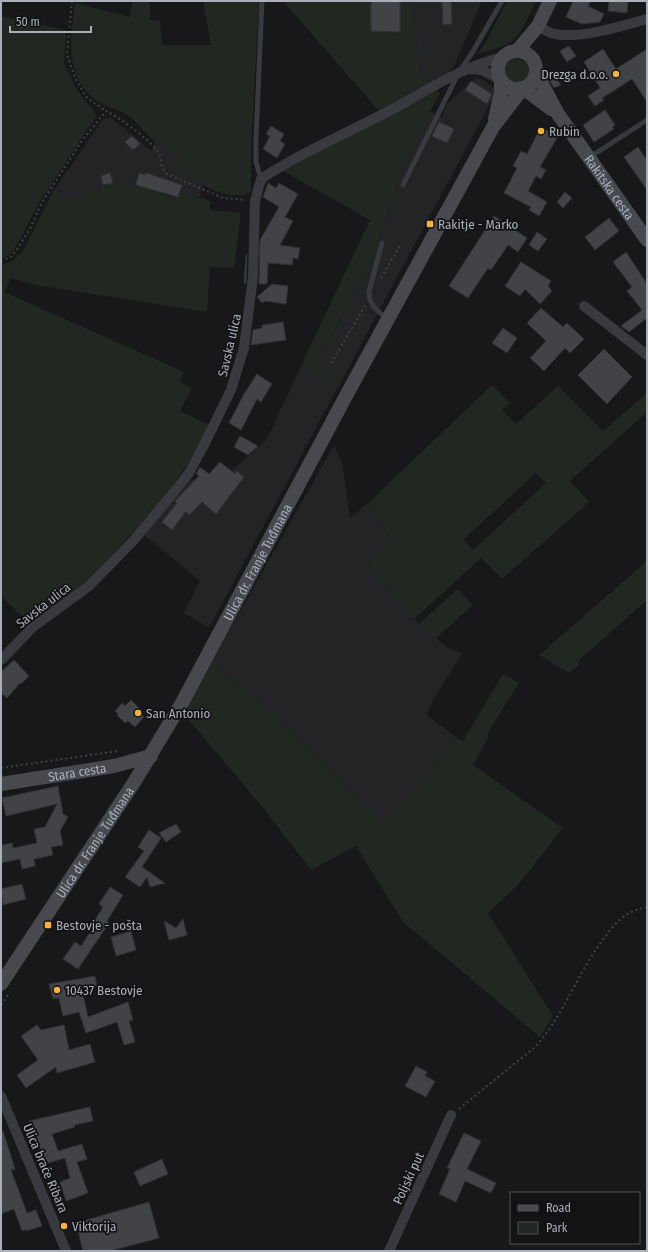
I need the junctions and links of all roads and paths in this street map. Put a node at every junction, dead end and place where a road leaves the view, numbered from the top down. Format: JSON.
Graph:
{"nodes":[{"id":1,"x":72,"y":1,"type":"edge"},
{"id":2,"x":262,"y":1,"type":"edge"},
{"id":3,"x":502,"y":1,"type":"edge"},
{"id":4,"x":550,"y":1,"type":"edge"},
{"id":5,"x":647,"y":19,"type":"edge"},
{"id":6,"x":537,"y":28,"type":"junction"},
{"id":7,"x":510,"y":54,"type":"junction"},
{"id":8,"x":534,"y":66,"type":"junction"},
{"id":9,"x":462,"y":71,"type":"junction"},
{"id":10,"x":501,"y":80,"type":"junction"},
{"id":11,"x":523,"y":88,"type":"junction"},
{"id":12,"x":106,"y":111,"type":"junction"},
{"id":13,"x":558,"y":114,"type":"junction"},
{"id":14,"x":647,"y":120,"type":"edge"},
{"id":15,"x":493,"y":128,"type":"junction"},
{"id":16,"x":589,"y":157,"type":"junction"},
{"id":17,"x":261,"y":178,"type":"junction"},
{"id":18,"x":402,"y":185,"type":"dead end"},
{"id":19,"x":255,"y":201,"type":"junction"},
{"id":20,"x":647,"y":240,"type":"edge"},
{"id":21,"x":382,"y":243,"type":"dead end"},
{"id":22,"x":1,"y":261,"type":"edge"},
{"id":23,"x":584,"y":306,"type":"dead end"},
{"id":24,"x":388,"y":319,"type":"junction"},
{"id":25,"x":647,"y":355,"type":"edge"},
{"id":26,"x":1,"y":660,"type":"edge"},
{"id":27,"x":124,"y":750,"type":"dead end"},
{"id":28,"x":151,"y":756,"type":"junction"},
{"id":29,"x":1,"y":768,"type":"edge"},
{"id":30,"x":1,"y":784,"type":"edge"},
{"id":31,"x":647,"y":907,"type":"edge"},
{"id":32,"x":1,"y":984,"type":"edge"},
{"id":33,"x":1,"y":1096,"type":"edge"},
{"id":34,"x":451,"y":1115,"type":"joint"},
{"id":35,"x":66,"y":1251,"type":"edge"},
{"id":36,"x":389,"y":1251,"type":"edge"}],
"edges":[{"from":1,"to":12,"type":"path"},
{"from":2,"to":17,"type":"lane"},
{"from":3,"to":9,"type":"lane"},
{"from":4,"to":6,"type":"main road"},
{"from":5,"to":6,"type":"street"},
{"from":6,"to":7,"type":"main road"},
{"from":6,"to":8,"type":"main road"},
{"from":7,"to":8,"type":"main road"},
{"from":7,"to":9,"type":"street"},
{"from":7,"to":10,"type":"main road"},
{"from":8,"to":11,"type":"main road"},
{"from":8,"to":13,"type":"main road","name":"Rakitska cesta"},
{"from":9,"to":10,"type":"street"},
{"from":9,"to":17,"type":"street"},
{"from":9,"to":18,"type":"lane"},
{"from":10,"to":11,"type":"main road"},
{"from":10,"to":15,"type":"main road","name":"Ulica dr. Franje Tuđmana"},
{"from":11,"to":13,"type":"main road","name":"Rakitska cesta"},
{"from":11,"to":15,"type":"main road","name":"Ulica dr. Franje Tuđmana"},
{"from":12,"to":19,"type":"path"},
{"from":12,"to":22,"type":"path"},
{"from":13,"to":16,"type":"main road","name":"Rakitska cesta"},
{"from":14,"to":16,"type":"lane"},
{"from":15,"to":24,"type":"main road","name":"Ulica dr. Franje Tuđmana"},
{"from":16,"to":20,"type":"main road","name":"Rakitska cesta"},
{"from":17,"to":19,"type":"street","name":"Savska ulica"},
{"from":19,"to":26,"type":"street","name":"Savska ulica"},
{"from":21,"to":24,"type":"lane"},
{"from":23,"to":25,"type":"street"},
{"from":24,"to":28,"type":"main road","name":"Ulica dr. Franje Tuđmana"},
{"from":27,"to":29,"type":"path"},
{"from":28,"to":30,"type":"main road","name":"Stara cesta"},
{"from":28,"to":32,"type":"main road","name":"Ulica dr. Franje Tuđmana"},
{"from":31,"to":34,"type":"path"},
{"from":33,"to":35,"type":"street","name":"Ulica braće Ribara"},
{"from":34,"to":36,"type":"street","name":"Poljski put"}]}
